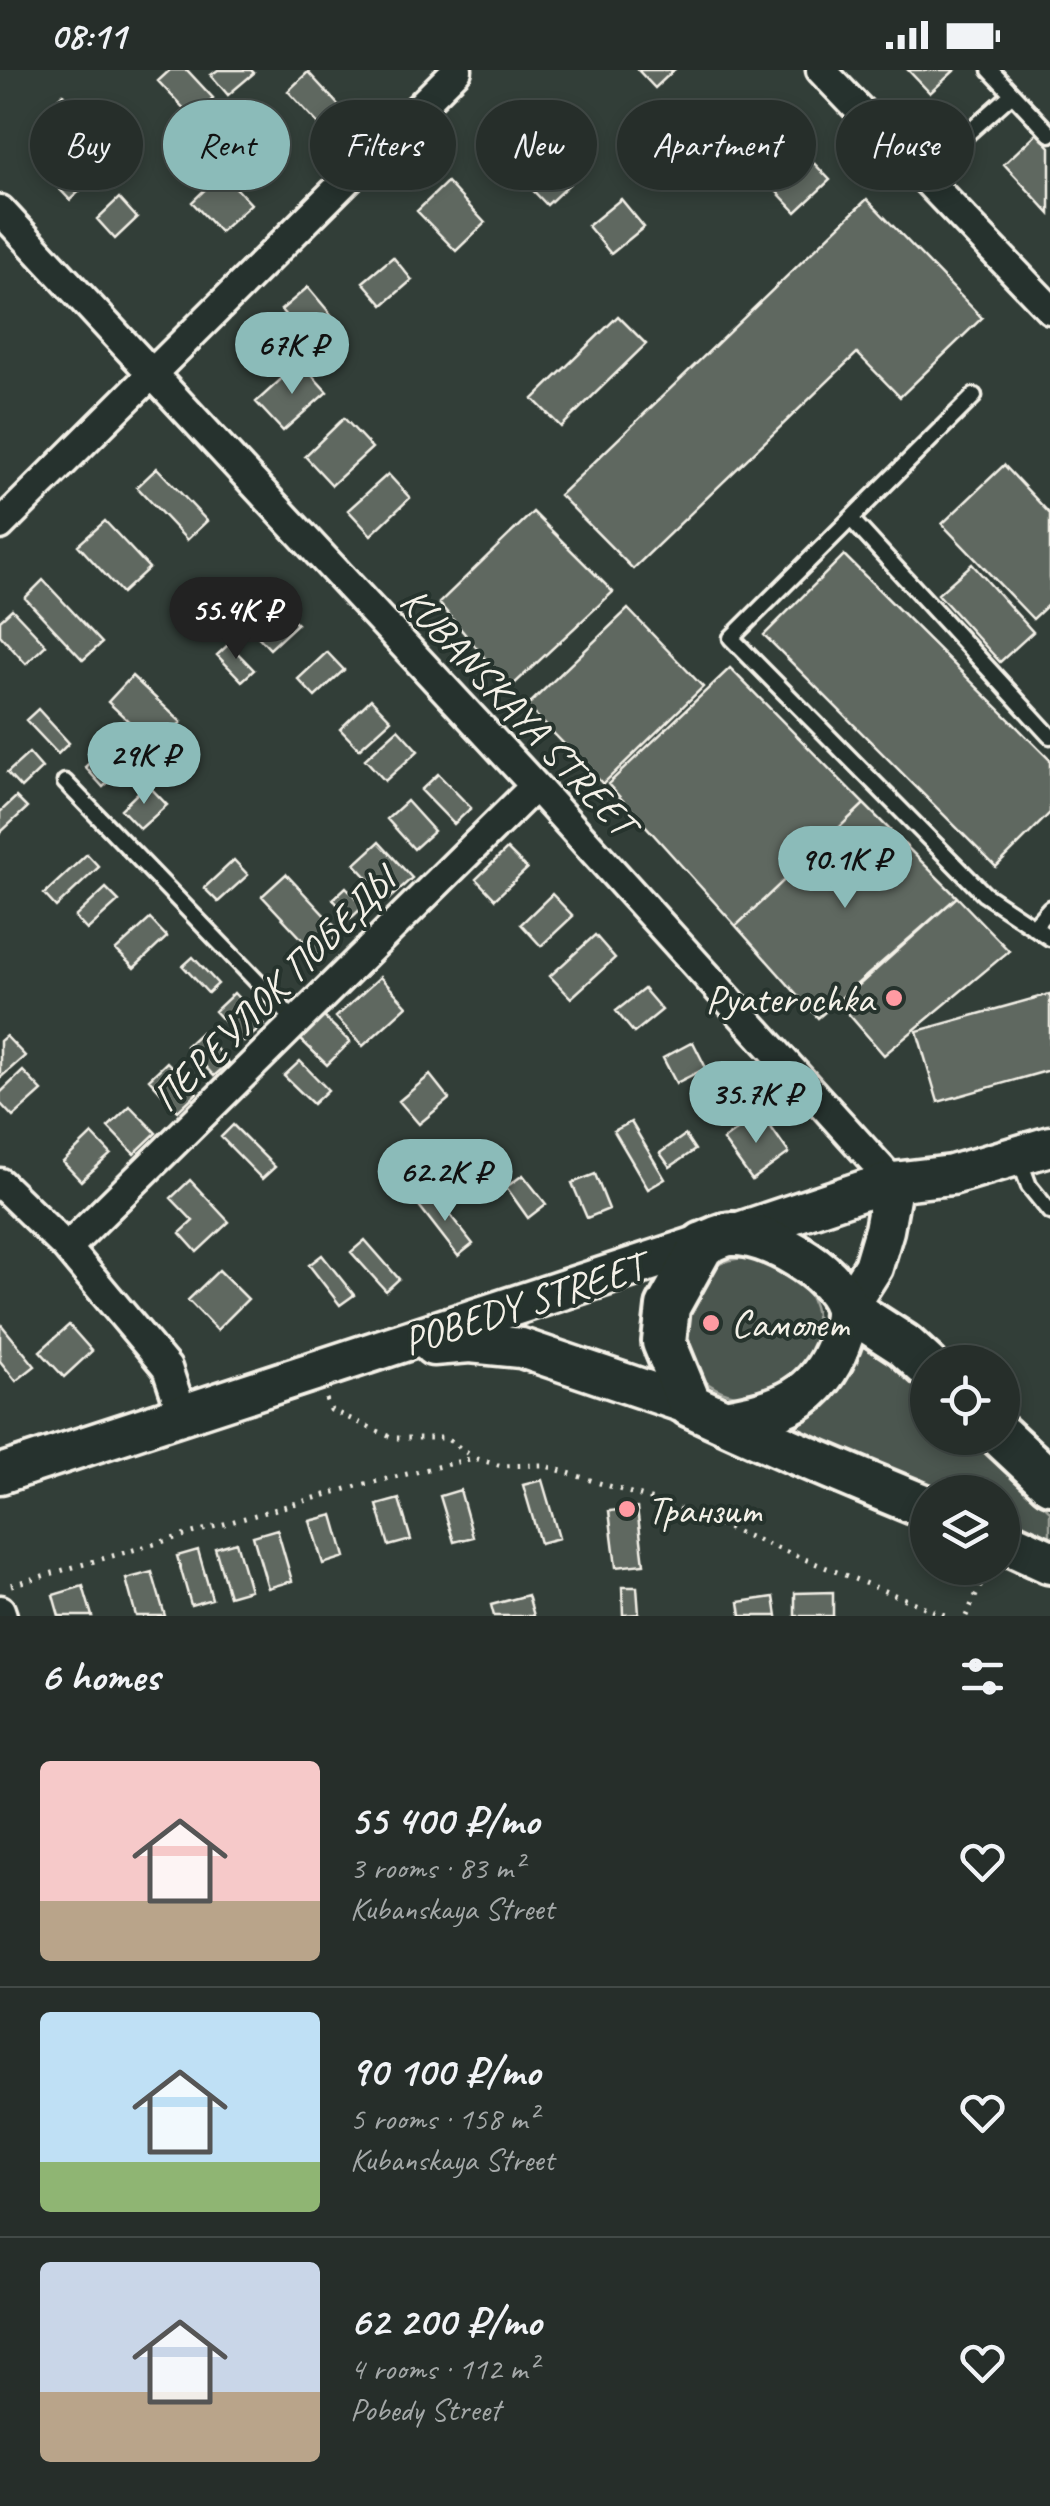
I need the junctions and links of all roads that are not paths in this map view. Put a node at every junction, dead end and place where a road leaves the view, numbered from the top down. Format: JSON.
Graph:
{"nodes":[{"id":1,"x":457,"y":70,"type":"edge"},
{"id":2,"x":821,"y":70,"type":"edge"},
{"id":3,"x":990,"y":70,"type":"edge"},
{"id":4,"x":1011,"y":94,"type":"junction"},
{"id":5,"x":850,"y":100,"type":"edge"},
{"id":6,"x":974,"y":127,"type":"edge"},
{"id":7,"x":1050,"y":134,"type":"edge"},
{"id":8,"x":936,"y":190,"type":"edge"},
{"id":9,"x":0,"y":210,"type":"edge"},
{"id":10,"x":1050,"y":309,"type":"edge"},
{"id":11,"x":153,"y":374,"type":"junction"},
{"id":12,"x":974,"y":396,"type":"dead end"},
{"id":13,"x":851,"y":519,"type":"junction"},
{"id":14,"x":0,"y":525,"type":"edge"},
{"id":15,"x":1050,"y":736,"type":"edge"},
{"id":16,"x":65,"y":782,"type":"dead end"},
{"id":17,"x":535,"y":786,"type":"junction"},
{"id":18,"x":1050,"y":908,"type":"edge"},
{"id":19,"x":1033,"y":927,"type":"junction"},
{"id":20,"x":1050,"y":938,"type":"edge"},
{"id":21,"x":296,"y":1022,"type":"junction"},
{"id":22,"x":1034,"y":1151,"type":"edge"},
{"id":23,"x":892,"y":1182,"type":"junction"},
{"id":24,"x":0,"y":1183,"type":"edge"},
{"id":25,"x":1050,"y":1212,"type":"edge"},
{"id":26,"x":718,"y":1239,"type":"junction"},
{"id":27,"x":68,"y":1248,"type":"junction"},
{"id":28,"x":873,"y":1267,"type":"junction"},
{"id":29,"x":847,"y":1308,"type":"junction"},
{"id":30,"x":910,"y":1347,"type":"edge"},
{"id":31,"x":380,"y":1350,"type":"junction"},
{"id":32,"x":910,"y":1352,"type":"edge"},
{"id":33,"x":708,"y":1413,"type":"junction"},
{"id":34,"x":183,"y":1416,"type":"junction"},
{"id":35,"x":1020,"y":1454,"type":"edge"},
{"id":36,"x":0,"y":1474,"type":"edge"},
{"id":37,"x":1050,"y":1482,"type":"edge"},
{"id":38,"x":910,"y":1500,"type":"edge"},
{"id":39,"x":1020,"y":1548,"type":"edge"},
{"id":40,"x":1050,"y":1562,"type":"edge"}],
"edges":[{"from":1,"to":11,"type":"street"},
{"from":2,"to":5,"type":"street"},
{"from":3,"to":4,"type":"lane"},
{"from":4,"to":6,"type":"lane"},
{"from":4,"to":7,"type":"lane"},
{"from":8,"to":10,"type":"street"},
{"from":9,"to":11,"type":"street","name":"KUBANSKAYA STREET"},
{"from":11,"to":14,"type":"street"},
{"from":11,"to":17,"type":"street","name":"KUBANSKAYA STREET"},
{"from":12,"to":13,"type":"lane"},
{"from":13,"to":15,"type":"lane"},
{"from":13,"to":19,"type":"lane"},
{"from":16,"to":21,"type":"lane"},
{"from":17,"to":21,"type":"street","name":"ПЕРЕУЛОК ПОБЕДЫ"},
{"from":17,"to":23,"type":"street","name":"KUBANSKAYA STREET"},
{"from":18,"to":19,"type":"lane"},
{"from":19,"to":20,"type":"lane"},
{"from":21,"to":27,"type":"street","name":"ПЕРЕУЛОК ПОБЕДЫ"},
{"from":22,"to":23,"type":"street","name":"POBEDY STREET"},
{"from":22,"to":25,"type":"lane"},
{"from":23,"to":26,"type":"street","name":"POBEDY STREET"},
{"from":23,"to":28,"type":"street"},
{"from":24,"to":27,"type":"street"},
{"from":26,"to":29,"type":"main road"},
{"from":26,"to":31,"type":"street","name":"POBEDY STREET"},
{"from":26,"to":33,"type":"main road"},
{"from":27,"to":34,"type":"street"},
{"from":28,"to":29,"type":"street"},
{"from":28,"to":30,"type":"street"},
{"from":29,"to":32,"type":"main road"},
{"from":29,"to":33,"type":"main road"},
{"from":31,"to":33,"type":"street"},
{"from":31,"to":34,"type":"street","name":"POBEDY STREET"},
{"from":33,"to":38,"type":"main road"},
{"from":34,"to":36,"type":"street","name":"POBEDY STREET"},
{"from":35,"to":37,"type":"main road"},
{"from":39,"to":40,"type":"main road"}]}
